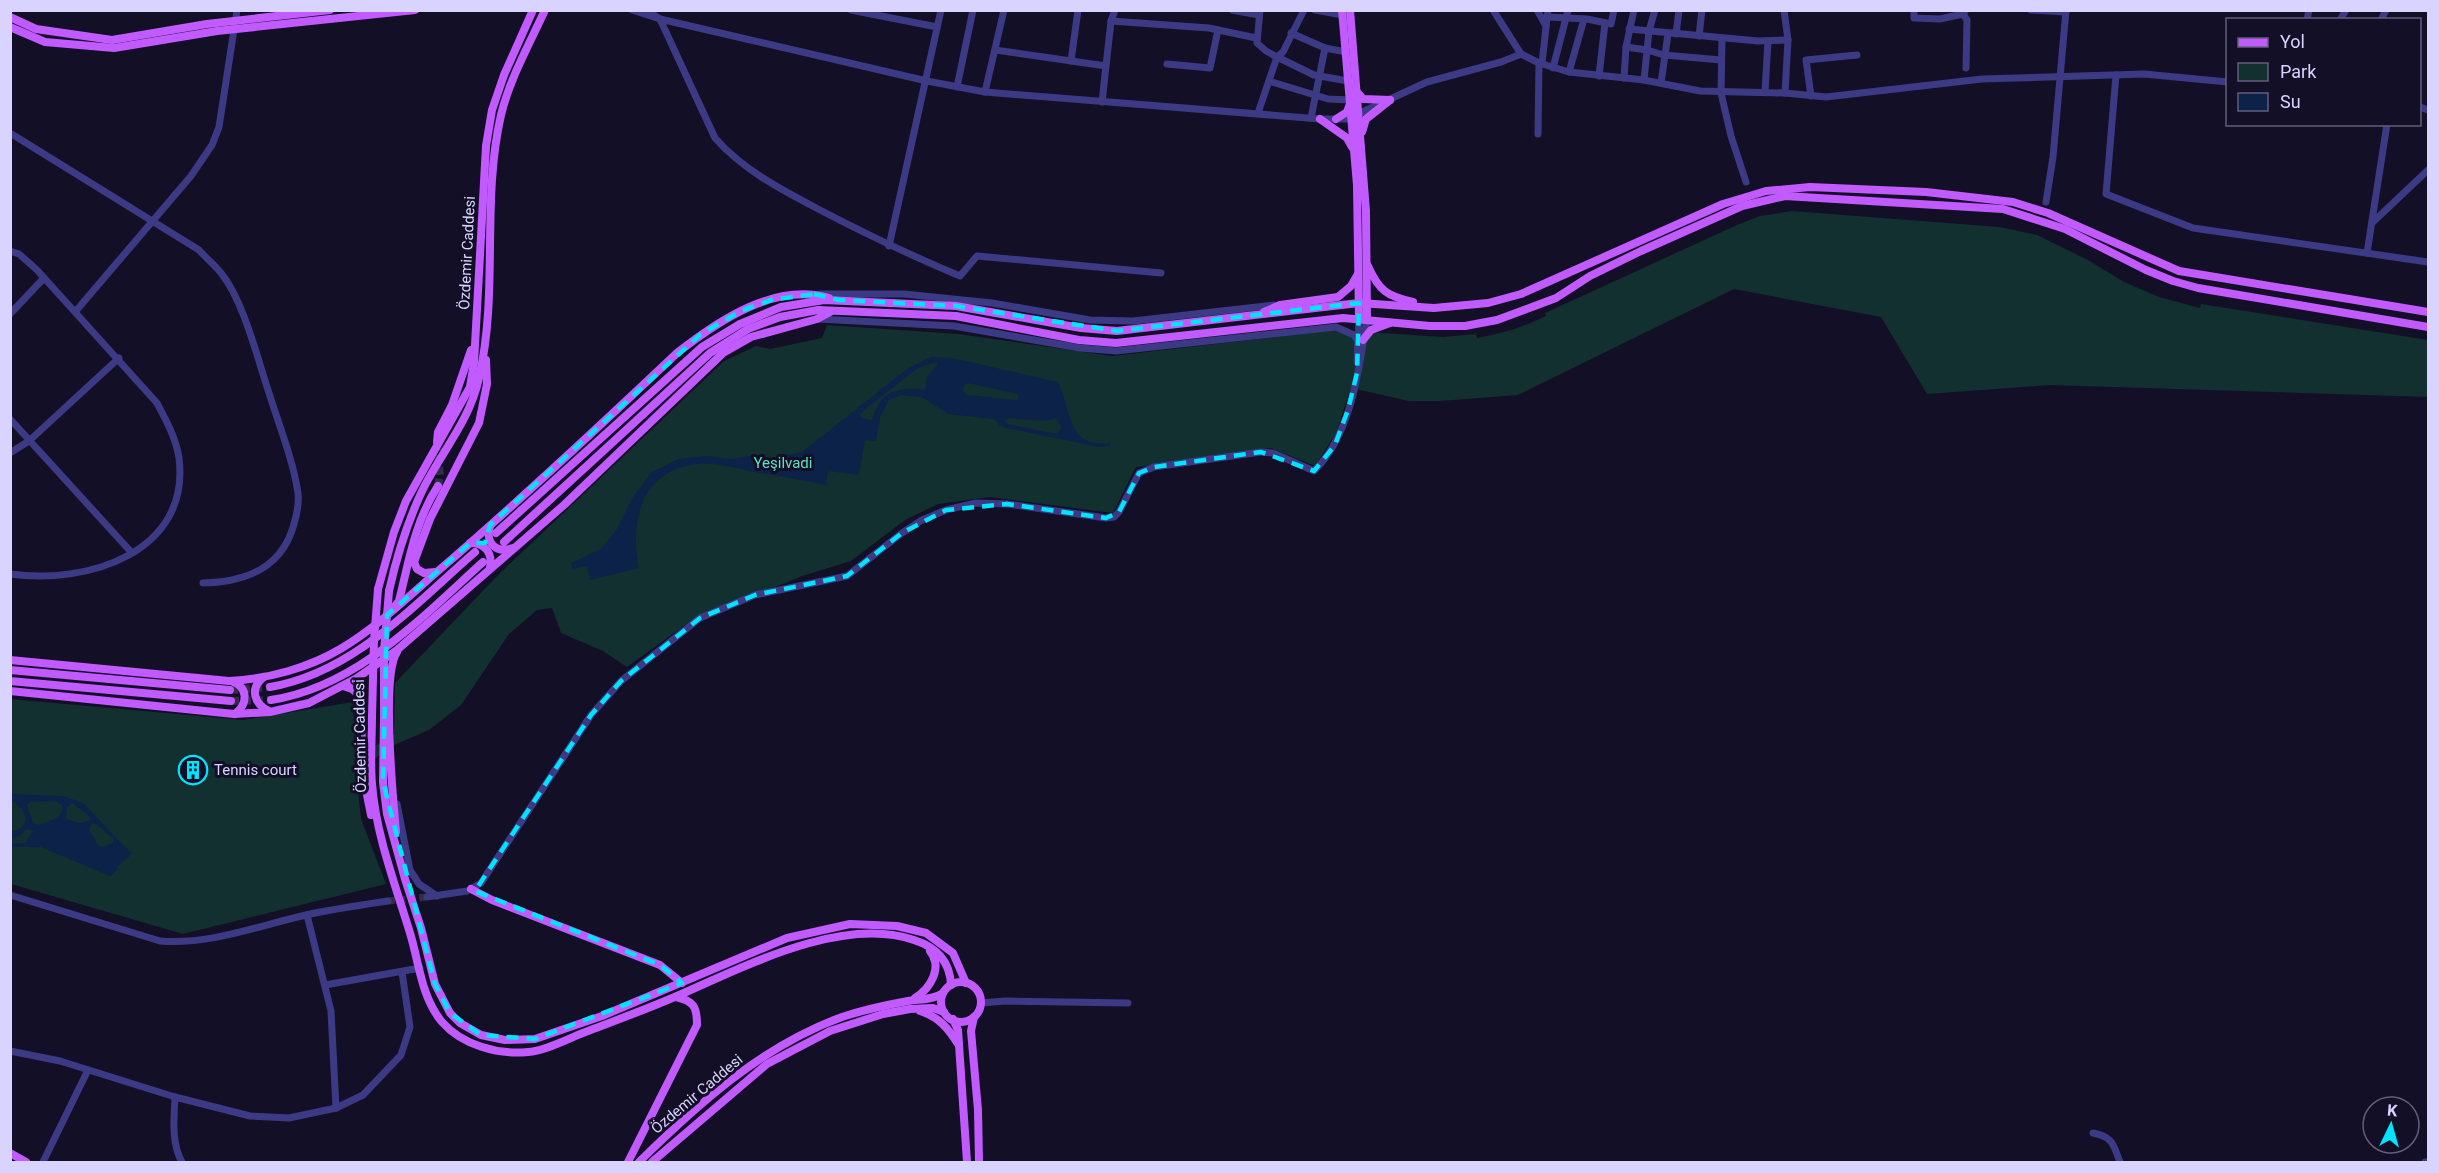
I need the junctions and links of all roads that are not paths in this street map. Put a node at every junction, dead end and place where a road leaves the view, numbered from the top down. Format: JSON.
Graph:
{"nodes":[{"id":1,"x":237,"y":10,"type":"edge"},
{"id":2,"x":330,"y":10,"type":"edge"},
{"id":3,"x":415,"y":10,"type":"edge"},
{"id":4,"x":525,"y":10,"type":"edge"},
{"id":5,"x":534,"y":10,"type":"edge"},
{"id":6,"x":545,"y":10,"type":"edge"},
{"id":7,"x":632,"y":10,"type":"edge"},
{"id":8,"x":646,"y":10,"type":"edge"},
{"id":9,"x":851,"y":10,"type":"edge"},
{"id":10,"x":941,"y":10,"type":"edge"},
{"id":11,"x":973,"y":10,"type":"edge"},
{"id":12,"x":1004,"y":10,"type":"edge"},
{"id":13,"x":1078,"y":10,"type":"edge"},
{"id":14,"x":1115,"y":10,"type":"edge"},
{"id":15,"x":1232,"y":10,"type":"edge"},
{"id":16,"x":1304,"y":10,"type":"edge"},
{"id":17,"x":1315,"y":10,"type":"edge"},
{"id":18,"x":1493,"y":10,"type":"edge"},
{"id":19,"x":1537,"y":10,"type":"edge"},
{"id":20,"x":1588,"y":10,"type":"edge"},
{"id":21,"x":1614,"y":10,"type":"edge"},
{"id":22,"x":1634,"y":10,"type":"edge"},
{"id":23,"x":1655,"y":10,"type":"edge"},
{"id":24,"x":1679,"y":10,"type":"edge"},
{"id":25,"x":1702,"y":10,"type":"edge"},
{"id":26,"x":1784,"y":10,"type":"edge"},
{"id":27,"x":1914,"y":10,"type":"edge"},
{"id":28,"x":1940,"y":10,"type":"edge"},
{"id":29,"x":2031,"y":10,"type":"edge"},
{"id":30,"x":2066,"y":11,"type":"edge"},
{"id":31,"x":1345,"y":12,"type":"edge"},
{"id":32,"x":1964,"y":12,"type":"edge"},
{"id":33,"x":1260,"y":13,"type":"edge"},
{"id":34,"x":1548,"y":14,"type":"edge"},
{"id":35,"x":1567,"y":14,"type":"edge"},
{"id":36,"x":10,"y":17,"type":"edge"},
{"id":37,"x":660,"y":19,"type":"junction"},
{"id":38,"x":1586,"y":19,"type":"junction"},
{"id":39,"x":1940,"y":19,"type":"junction"},
{"id":40,"x":528,"y":21,"type":"junction"},
{"id":41,"x":1111,"y":21,"type":"junction"},
{"id":42,"x":1605,"y":23,"type":"junction"},
{"id":43,"x":235,"y":26,"type":"junction"},
{"id":44,"x":1546,"y":26,"type":"junction"},
{"id":45,"x":10,"y":27,"type":"edge"},
{"id":46,"x":937,"y":27,"type":"junction"},
{"id":47,"x":1629,"y":29,"type":"junction"},
{"id":48,"x":1218,"y":30,"type":"junction"},
{"id":49,"x":1649,"y":32,"type":"junction"},
{"id":50,"x":1291,"y":33,"type":"junction"},
{"id":51,"x":1672,"y":34,"type":"junction"},
{"id":52,"x":1699,"y":36,"type":"junction"},
{"id":53,"x":1256,"y":38,"type":"junction"},
{"id":54,"x":1722,"y":38,"type":"junction"},
{"id":55,"x":1788,"y":40,"type":"junction"},
{"id":56,"x":1768,"y":41,"type":"junction"},
{"id":57,"x":1626,"y":47,"type":"junction"},
{"id":58,"x":1324,"y":48,"type":"junction"},
{"id":59,"x":995,"y":50,"type":"junction"},
{"id":60,"x":1647,"y":50,"type":"junction"},
{"id":61,"x":1346,"y":52,"type":"junction"},
{"id":62,"x":1521,"y":54,"type":"junction"},
{"id":63,"x":1664,"y":55,"type":"junction"},
{"id":64,"x":1857,"y":55,"type":"dead end"},
{"id":65,"x":1277,"y":57,"type":"junction"},
{"id":66,"x":1722,"y":60,"type":"junction"},
{"id":67,"x":1071,"y":61,"type":"junction"},
{"id":68,"x":1540,"y":63,"type":"junction"},
{"id":69,"x":1167,"y":64,"type":"dead end"},
{"id":70,"x":1106,"y":66,"type":"junction"},
{"id":71,"x":1553,"y":68,"type":"junction"},
{"id":72,"x":1966,"y":68,"type":"dead end"},
{"id":73,"x":1569,"y":72,"type":"junction"},
{"id":74,"x":2116,"y":75,"type":"junction"},
{"id":75,"x":1320,"y":76,"type":"junction"},
{"id":76,"x":1599,"y":76,"type":"junction"},
{"id":77,"x":2061,"y":77,"type":"junction"},
{"id":78,"x":1624,"y":78,"type":"junction"},
{"id":79,"x":1644,"y":80,"type":"junction"},
{"id":80,"x":927,"y":81,"type":"junction"},
{"id":81,"x":1269,"y":81,"type":"junction"},
{"id":82,"x":1348,"y":81,"type":"junction"},
{"id":83,"x":2226,"y":82,"type":"edge"},
{"id":84,"x":1661,"y":83,"type":"junction"},
{"id":85,"x":957,"y":87,"type":"junction"},
{"id":86,"x":1355,"y":89,"type":"junction"},
{"id":87,"x":985,"y":92,"type":"junction"},
{"id":88,"x":1766,"y":92,"type":"junction"},
{"id":89,"x":1721,"y":93,"type":"junction"},
{"id":90,"x":1785,"y":93,"type":"junction"},
{"id":91,"x":1316,"y":96,"type":"junction"},
{"id":92,"x":1810,"y":96,"type":"junction"},
{"id":93,"x":1390,"y":100,"type":"junction"},
{"id":94,"x":1350,"y":101,"type":"junction"},
{"id":95,"x":1102,"y":102,"type":"junction"},
{"id":96,"x":1258,"y":113,"type":"junction"},
{"id":97,"x":1355,"y":116,"type":"junction"},
{"id":98,"x":1315,"y":118,"type":"junction"},
{"id":99,"x":1336,"y":119,"type":"junction"},
{"id":100,"x":2388,"y":126,"type":"edge"},
{"id":101,"x":10,"y":134,"type":"edge"},
{"id":102,"x":1538,"y":134,"type":"dead end"},
{"id":103,"x":1360,"y":138,"type":"junction"},
{"id":104,"x":1354,"y":153,"type":"junction"},
{"id":105,"x":2428,"y":170,"type":"edge"},
{"id":106,"x":1746,"y":182,"type":"dead end"},
{"id":107,"x":2046,"y":202,"type":"dead end"},
{"id":108,"x":152,"y":222,"type":"junction"},
{"id":109,"x":2372,"y":223,"type":"junction"},
{"id":110,"x":889,"y":246,"type":"junction"},
{"id":111,"x":10,"y":251,"type":"edge"},
{"id":112,"x":2367,"y":253,"type":"junction"},
{"id":113,"x":1366,"y":262,"type":"junction"},
{"id":114,"x":2428,"y":262,"type":"edge"},
{"id":115,"x":1360,"y":271,"type":"junction"},
{"id":116,"x":1161,"y":273,"type":"dead end"},
{"id":117,"x":44,"y":278,"type":"junction"},
{"id":118,"x":814,"y":294,"type":"junction"},
{"id":119,"x":838,"y":300,"type":"junction"},
{"id":120,"x":1363,"y":303,"type":"junction"},
{"id":121,"x":1280,"y":305,"type":"junction"},
{"id":122,"x":1434,"y":308,"type":"junction"},
{"id":123,"x":834,"y":310,"type":"junction"},
{"id":124,"x":75,"y":312,"type":"junction"},
{"id":125,"x":2428,"y":312,"type":"edge"},
{"id":126,"x":10,"y":314,"type":"edge"},
{"id":127,"x":1256,"y":315,"type":"junction"},
{"id":128,"x":1363,"y":318,"type":"junction"},
{"id":129,"x":817,"y":319,"type":"junction"},
{"id":130,"x":1395,"y":322,"type":"junction"},
{"id":131,"x":476,"y":326,"type":"junction"},
{"id":132,"x":2428,"y":327,"type":"edge"},
{"id":133,"x":486,"y":336,"type":"junction"},
{"id":134,"x":1360,"y":340,"type":"junction"},
{"id":135,"x":119,"y":358,"type":"junction"},
{"id":136,"x":10,"y":419,"type":"edge"},
{"id":137,"x":30,"y":440,"type":"junction"},
{"id":138,"x":437,"y":442,"type":"tunnel mouth"},
{"id":139,"x":10,"y":453,"type":"edge"},
{"id":140,"x":438,"y":486,"type":"tunnel mouth"},
{"id":141,"x":493,"y":529,"type":"junction"},
{"id":142,"x":504,"y":542,"type":"dead end"},
{"id":143,"x":470,"y":543,"type":"junction"},
{"id":144,"x":514,"y":548,"type":"junction"},
{"id":145,"x":475,"y":552,"type":"dead end"},
{"id":146,"x":132,"y":553,"type":"junction"},
{"id":147,"x":483,"y":562,"type":"dead end"},
{"id":148,"x":490,"y":569,"type":"junction"},
{"id":149,"x":436,"y":572,"type":"junction"},
{"id":150,"x":10,"y":574,"type":"edge"},
{"id":151,"x":203,"y":583,"type":"dead end"},
{"id":152,"x":392,"y":611,"type":"junction"},
{"id":153,"x":398,"y":650,"type":"junction"},
{"id":154,"x":10,"y":660,"type":"edge"},
{"id":155,"x":10,"y":670,"type":"edge"},
{"id":156,"x":267,"y":675,"type":"junction"},
{"id":157,"x":10,"y":681,"type":"edge"},
{"id":158,"x":230,"y":685,"type":"junction"},
{"id":159,"x":343,"y":686,"type":"junction"},
{"id":160,"x":270,"y":687,"type":"tunnel mouth"},
{"id":161,"x":10,"y":691,"type":"edge"},
{"id":162,"x":271,"y":700,"type":"tunnel mouth"},
{"id":163,"x":231,"y":701,"type":"tunnel mouth"},
{"id":164,"x":270,"y":712,"type":"junction"},
{"id":165,"x":234,"y":714,"type":"junction"},
{"id":166,"x":391,"y":775,"type":"junction"},
{"id":167,"x":398,"y":856,"type":"junction"},
{"id":168,"x":388,"y":865,"type":"junction"},
{"id":169,"x":471,"y":889,"type":"junction"},
{"id":170,"x":10,"y":895,"type":"edge"},
{"id":171,"x":437,"y":896,"type":"junction"},
{"id":172,"x":427,"y":897,"type":"tunnel mouth"},
{"id":173,"x":388,"y":901,"type":"tunnel mouth"},
{"id":174,"x":307,"y":915,"type":"junction"},
{"id":175,"x":924,"y":944,"type":"junction"},
{"id":176,"x":420,"y":968,"type":"junction"},
{"id":177,"x":402,"y":972,"type":"junction"},
{"id":178,"x":682,"y":983,"type":"junction"},
{"id":179,"x":966,"y":983,"type":"junction"},
{"id":180,"x":951,"y":985,"type":"junction"},
{"id":181,"x":325,"y":986,"type":"junction"},
{"id":182,"x":944,"y":993,"type":"junction"},
{"id":183,"x":675,"y":997,"type":"junction"},
{"id":184,"x":981,"y":1003,"type":"junction"},
{"id":185,"x":1128,"y":1003,"type":"dead end"},
{"id":186,"x":910,"y":1004,"type":"junction"},
{"id":187,"x":944,"y":1012,"type":"junction"},
{"id":188,"x":974,"y":1017,"type":"junction"},
{"id":189,"x":952,"y":1019,"type":"junction"},
{"id":190,"x":959,"y":1047,"type":"junction"},
{"id":191,"x":10,"y":1051,"type":"edge"},
{"id":192,"x":88,"y":1070,"type":"junction"},
{"id":193,"x":175,"y":1097,"type":"junction"},
{"id":194,"x":336,"y":1108,"type":"junction"},
{"id":195,"x":2093,"y":1133,"type":"dead end"},
{"id":196,"x":10,"y":1153,"type":"edge"},
{"id":197,"x":26,"y":1162,"type":"edge"},
{"id":198,"x":43,"y":1162,"type":"edge"},
{"id":199,"x":182,"y":1162,"type":"edge"},
{"id":200,"x":628,"y":1162,"type":"edge"},
{"id":201,"x":639,"y":1162,"type":"edge"},
{"id":202,"x":652,"y":1162,"type":"edge"},
{"id":203,"x":967,"y":1162,"type":"edge"},
{"id":204,"x":980,"y":1162,"type":"edge"},
{"id":205,"x":2120,"y":1162,"type":"edge"}],
"edges":[{"from":1,"to":43,"type":"street"},
{"from":2,"to":43,"type":"main road"},
{"from":3,"to":43,"type":"main road"},
{"from":4,"to":40,"type":"main road"},
{"from":5,"to":40,"type":"main road","name":"Özdemir Caddesi"},
{"from":6,"to":133,"type":"main road","name":"Özdemir Caddesi"},
{"from":7,"to":37,"type":"street"},
{"from":8,"to":37,"type":"street"},
{"from":9,"to":46,"type":"street"},
{"from":10,"to":46,"type":"street"},
{"from":11,"to":85,"type":"street"},
{"from":12,"to":59,"type":"street"},
{"from":13,"to":67,"type":"street"},
{"from":14,"to":41,"type":"street"},
{"from":15,"to":33,"type":"street"},
{"from":16,"to":50,"type":"street"},
{"from":17,"to":31,"type":"street"},
{"from":18,"to":62,"type":"street"},
{"from":19,"to":44,"type":"street"},
{"from":20,"to":38,"type":"street"},
{"from":21,"to":42,"type":"street"},
{"from":22,"to":47,"type":"street"},
{"from":23,"to":49,"type":"street"},
{"from":24,"to":51,"type":"street"},
{"from":25,"to":52,"type":"street"},
{"from":26,"to":55,"type":"street"},
{"from":27,"to":39,"type":"street"},
{"from":28,"to":39,"type":"street"},
{"from":29,"to":30,"type":"street"},
{"from":30,"to":77,"type":"street"},
{"from":31,"to":61,"type":"main road"},
{"from":31,"to":86,"type":"main road"},
{"from":32,"to":39,"type":"street"},
{"from":32,"to":72,"type":"street"},
{"from":33,"to":53,"type":"street"},
{"from":34,"to":35,"type":"street"},
{"from":34,"to":44,"type":"street"},
{"from":35,"to":38,"type":"street"},
{"from":35,"to":71,"type":"street"},
{"from":36,"to":43,"type":"main road"},
{"from":37,"to":80,"type":"street"},
{"from":37,"to":110,"type":"street"},
{"from":38,"to":42,"type":"street"},
{"from":38,"to":73,"type":"street"},
{"from":40,"to":131,"type":"main road","name":"Özdemir Caddesi"},
{"from":41,"to":48,"type":"street"},
{"from":41,"to":70,"type":"street"},
{"from":42,"to":76,"type":"street"},
{"from":43,"to":45,"type":"main road"},
{"from":43,"to":108,"type":"street"},
{"from":44,"to":68,"type":"street"},
{"from":46,"to":80,"type":"street"},
{"from":47,"to":49,"type":"street"},
{"from":47,"to":57,"type":"street"},
{"from":48,"to":53,"type":"street"},
{"from":48,"to":69,"type":"street"},
{"from":49,"to":51,"type":"street"},
{"from":49,"to":60,"type":"street"},
{"from":50,"to":58,"type":"street"},
{"from":50,"to":65,"type":"street"},
{"from":51,"to":52,"type":"street"},
{"from":51,"to":63,"type":"street"},
{"from":52,"to":54,"type":"street"},
{"from":53,"to":65,"type":"street"},
{"from":54,"to":56,"type":"street"},
{"from":54,"to":66,"type":"street"},
{"from":55,"to":56,"type":"street"},
{"from":55,"to":90,"type":"street"},
{"from":56,"to":88,"type":"street"},
{"from":57,"to":60,"type":"street"},
{"from":57,"to":78,"type":"street"},
{"from":58,"to":61,"type":"street"},
{"from":58,"to":75,"type":"street"},
{"from":59,"to":67,"type":"street"},
{"from":59,"to":87,"type":"street"},
{"from":60,"to":63,"type":"street"},
{"from":60,"to":79,"type":"street"},
{"from":61,"to":82,"type":"main road"},
{"from":62,"to":68,"type":"street"},
{"from":62,"to":93,"type":"street"},
{"from":63,"to":66,"type":"street"},
{"from":63,"to":84,"type":"street"},
{"from":64,"to":92,"type":"street"},
{"from":65,"to":75,"type":"street"},
{"from":65,"to":81,"type":"street"},
{"from":66,"to":89,"type":"street"},
{"from":67,"to":70,"type":"street"},
{"from":68,"to":71,"type":"street"},
{"from":68,"to":102,"type":"street"},
{"from":70,"to":95,"type":"street"},
{"from":71,"to":73,"type":"street"},
{"from":73,"to":76,"type":"street"},
{"from":74,"to":77,"type":"street"},
{"from":74,"to":83,"type":"street"},
{"from":74,"to":112,"type":"street"},
{"from":75,"to":82,"type":"street"},
{"from":75,"to":91,"type":"street"},
{"from":76,"to":78,"type":"street"},
{"from":77,"to":92,"type":"street"},
{"from":77,"to":107,"type":"street"},
{"from":78,"to":79,"type":"street"},
{"from":79,"to":84,"type":"street"},
{"from":80,"to":85,"type":"street"},
{"from":80,"to":110,"type":"street"},
{"from":81,"to":91,"type":"street"},
{"from":81,"to":96,"type":"street"},
{"from":82,"to":94,"type":"main road"},
{"from":84,"to":89,"type":"street"},
{"from":85,"to":87,"type":"street"},
{"from":86,"to":93,"type":"main road"},
{"from":86,"to":97,"type":"main road"},
{"from":87,"to":95,"type":"street"},
{"from":88,"to":89,"type":"street"},
{"from":88,"to":90,"type":"street"},
{"from":89,"to":106,"type":"street"},
{"from":90,"to":92,"type":"street"},
{"from":91,"to":94,"type":"street"},
{"from":91,"to":98,"type":"street"},
{"from":93,"to":97,"type":"street"},
{"from":93,"to":103,"type":"main road"},
{"from":94,"to":97,"type":"main road"},
{"from":94,"to":99,"type":"main road"},
{"from":95,"to":96,"type":"street"},
{"from":96,"to":98,"type":"street"},
{"from":97,"to":99,"type":"street"},
{"from":97,"to":103,"type":"main road"},
{"from":97,"to":104,"type":"main road"},
{"from":98,"to":99,"type":"street"},
{"from":98,"to":104,"type":"main road"},
{"from":100,"to":109,"type":"street"},
{"from":101,"to":108,"type":"street"},
{"from":103,"to":113,"type":"main road"},
{"from":104,"to":115,"type":"main road"},
{"from":105,"to":109,"type":"street"},
{"from":108,"to":124,"type":"street"},
{"from":108,"to":151,"type":"street"},
{"from":109,"to":112,"type":"street"},
{"from":110,"to":116,"type":"street"},
{"from":111,"to":117,"type":"street"},
{"from":112,"to":114,"type":"street"},
{"from":113,"to":120,"type":"main road"},
{"from":113,"to":122,"type":"main road"},
{"from":115,"to":120,"type":"main road"},
{"from":115,"to":121,"type":"main road"},
{"from":117,"to":124,"type":"street"},
{"from":117,"to":126,"type":"street"},
{"from":118,"to":119,"type":"main road"},
{"from":118,"to":121,"type":"street"},
{"from":118,"to":141,"type":"main road"},
{"from":119,"to":127,"type":"main road"},
{"from":119,"to":141,"type":"main road"},
{"from":120,"to":122,"type":"main road"},
{"from":120,"to":127,"type":"main road"},
{"from":120,"to":128,"type":"main road"},
{"from":121,"to":127,"type":"main road"},
{"from":122,"to":125,"type":"main road"},
{"from":123,"to":128,"type":"main road"},
{"from":123,"to":129,"type":"main road"},
{"from":123,"to":142,"type":"main road"},
{"from":124,"to":135,"type":"street"},
{"from":128,"to":130,"type":"main road"},
{"from":128,"to":134,"type":"street"},
{"from":129,"to":134,"type":"street"},
{"from":129,"to":144,"type":"main road"},
{"from":130,"to":132,"type":"main road"},
{"from":130,"to":134,"type":"main road"},
{"from":131,"to":138,"type":"main road"},
{"from":131,"to":168,"type":"main road","name":"Özdemir Caddesi","bridge":true},
{"from":133,"to":149,"type":"main road"},
{"from":133,"to":167,"type":"main road","name":"Özdemir Caddesi","bridge":true},
{"from":134,"to":169,"type":"street"},
{"from":135,"to":137,"type":"street"},
{"from":135,"to":146,"type":"street"},
{"from":136,"to":137,"type":"street"},
{"from":137,"to":139,"type":"street"},
{"from":137,"to":146,"type":"street"},
{"from":140,"to":152,"type":"main road"},
{"from":141,"to":143,"type":"main road"},
{"from":141,"to":144,"type":"main road"},
{"from":143,"to":148,"type":"main road"},
{"from":143,"to":149,"type":"main road"},
{"from":144,"to":148,"type":"main road"},
{"from":145,"to":160,"type":"main road"},
{"from":146,"to":150,"type":"street"},
{"from":147,"to":162,"type":"main road"},
{"from":148,"to":153,"type":"main road"},
{"from":149,"to":152,"type":"main road"},
{"from":152,"to":156,"type":"main road"},
{"from":153,"to":159,"type":"main road"},
{"from":153,"to":166,"type":"main road"},
{"from":154,"to":158,"type":"main road"},
{"from":155,"to":158,"type":"main road"},
{"from":156,"to":158,"type":"main road"},
{"from":156,"to":164,"type":"main road"},
{"from":157,"to":163,"type":"main road"},
{"from":158,"to":165,"type":"main road"},
{"from":159,"to":164,"type":"main road"},
{"from":159,"to":168,"type":"main road"},
{"from":161,"to":165,"type":"main road"},
{"from":164,"to":165,"type":"main road"},
{"from":166,"to":167,"type":"main road"},
{"from":166,"to":171,"type":"street"},
{"from":167,"to":178,"type":"main road","name":"Özdemir Caddesi"},
{"from":168,"to":176,"type":"main road","name":"Özdemir Caddesi"},
{"from":169,"to":171,"type":"street"},
{"from":169,"to":178,"type":"main road"},
{"from":170,"to":174,"type":"street"},
{"from":171,"to":172,"type":"street"},
{"from":173,"to":174,"type":"street"},
{"from":174,"to":181,"type":"street"},
{"from":175,"to":180,"type":"main road","name":"Özdemir Caddesi"},
{"from":175,"to":183,"type":"main road","name":"Özdemir Caddesi"},
{"from":175,"to":186,"type":"main road"},
{"from":176,"to":177,"type":"street"},
{"from":176,"to":183,"type":"main road","name":"Özdemir Caddesi"},
{"from":177,"to":181,"type":"street"},
{"from":177,"to":194,"type":"street"},
{"from":178,"to":179,"type":"main road","name":"Özdemir Caddesi"},
{"from":179,"to":180,"type":"main road"},
{"from":179,"to":184,"type":"main road"},
{"from":180,"to":182,"type":"main road"},
{"from":181,"to":194,"type":"street"},
{"from":182,"to":186,"type":"main road","name":"Özdemir Caddesi"},
{"from":182,"to":187,"type":"main road"},
{"from":183,"to":200,"type":"main road"},
{"from":184,"to":185,"type":"street"},
{"from":184,"to":188,"type":"main road"},
{"from":186,"to":187,"type":"main road","name":"Özdemir Caddesi"},
{"from":186,"to":190,"type":"main road"},
{"from":186,"to":201,"type":"main road","name":"Özdemir Caddesi"},
{"from":186,"to":202,"type":"main road","name":"Özdemir Caddesi"},
{"from":187,"to":189,"type":"main road"},
{"from":188,"to":189,"type":"main road"},
{"from":188,"to":204,"type":"main road"},
{"from":189,"to":190,"type":"main road"},
{"from":190,"to":203,"type":"main road"},
{"from":191,"to":192,"type":"street"},
{"from":192,"to":193,"type":"street"},
{"from":192,"to":198,"type":"street"},
{"from":193,"to":194,"type":"street"},
{"from":193,"to":199,"type":"street"},
{"from":195,"to":205,"type":"street"},
{"from":196,"to":197,"type":"main road"}]}
